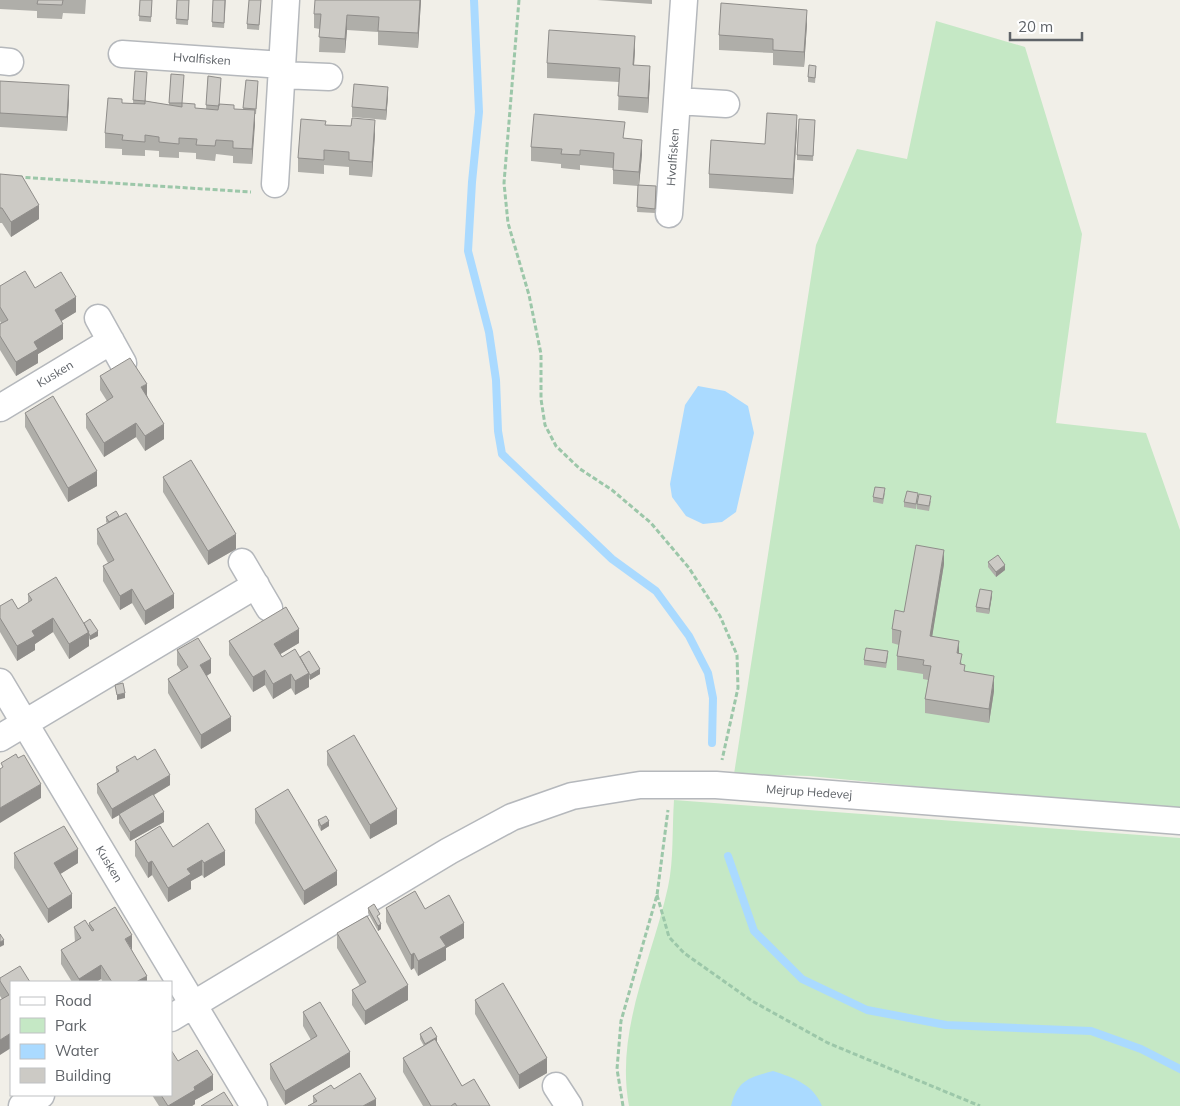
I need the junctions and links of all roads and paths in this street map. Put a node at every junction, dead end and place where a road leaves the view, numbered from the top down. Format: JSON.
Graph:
{"nodes":[{"id":1,"x":286,"y":0,"type":"edge"},
{"id":2,"x":519,"y":0,"type":"edge"},
{"id":3,"x":684,"y":0,"type":"edge"},
{"id":4,"x":122,"y":54,"type":"dead end"},
{"id":5,"x":282,"y":70,"type":"junction"},
{"id":6,"x":329,"y":78,"type":"dead end"},
{"id":7,"x":677,"y":101,"type":"junction"},
{"id":8,"x":726,"y":104,"type":"dead end"},
{"id":9,"x":10,"y":176,"type":"edge"},
{"id":10,"x":275,"y":184,"type":"joint"},
{"id":11,"x":669,"y":214,"type":"dead end"},
{"id":12,"x":98,"y":318,"type":"dead end"},
{"id":13,"x":0,"y":408,"type":"edge"},
{"id":14,"x":242,"y":562,"type":"dead end"},
{"id":15,"x":256,"y":585,"type":"junction"},
{"id":16,"x":269,"y":608,"type":"dead end"},
{"id":17,"x":0,"y":682,"type":"edge"},
{"id":18,"x":24,"y":723,"type":"junction"},
{"id":19,"x":0,"y":738,"type":"edge"},
{"id":20,"x":671,"y":785,"type":"junction"},
{"id":21,"x":716,"y":785,"type":"junction"},
{"id":22,"x":1180,"y":821,"type":"edge"},
{"id":23,"x":657,"y":895,"type":"junction"},
{"id":24,"x":166,"y":981,"type":"edge"},
{"id":25,"x":172,"y":993,"type":"edge"},
{"id":26,"x":182,"y":1011,"type":"edge"},
{"id":27,"x":39,"y":1096,"type":"edge"},
{"id":28,"x":22,"y":1106,"type":"edge"},
{"id":29,"x":254,"y":1106,"type":"edge"},
{"id":30,"x":623,"y":1106,"type":"edge"},
{"id":31,"x":980,"y":1106,"type":"edge"}],
"edges":[{"from":1,"to":5,"type":"street"},
{"from":2,"to":21,"type":"path"},
{"from":3,"to":7,"type":"street","name":"Hvalfisken"},
{"from":4,"to":5,"type":"street","name":"Hvalfisken"},
{"from":5,"to":6,"type":"street","name":"Hvalfisken"},
{"from":5,"to":10,"type":"street"},
{"from":7,"to":8,"type":"street"},
{"from":7,"to":11,"type":"street","name":"Hvalfisken"},
{"from":9,"to":10,"type":"path"},
{"from":12,"to":13,"type":"street","name":"Kusken"},
{"from":14,"to":15,"type":"street"},
{"from":15,"to":16,"type":"street"},
{"from":15,"to":18,"type":"street"},
{"from":17,"to":18,"type":"street","name":"Kusken"},
{"from":18,"to":19,"type":"street"},
{"from":18,"to":24,"type":"street","name":"Kusken"},
{"from":20,"to":21,"type":"street","name":"Mejrup Hedevej"},
{"from":20,"to":23,"type":"path"},
{"from":20,"to":26,"type":"street","name":"Mejrup Hedevej"},
{"from":21,"to":22,"type":"street","name":"Mejrup Hedevej"},
{"from":23,"to":30,"type":"path"},
{"from":23,"to":31,"type":"path"},
{"from":25,"to":26,"type":"street","name":"Kusken"},
{"from":26,"to":29,"type":"street","name":"Kusken"},
{"from":27,"to":28,"type":"street"}]}
